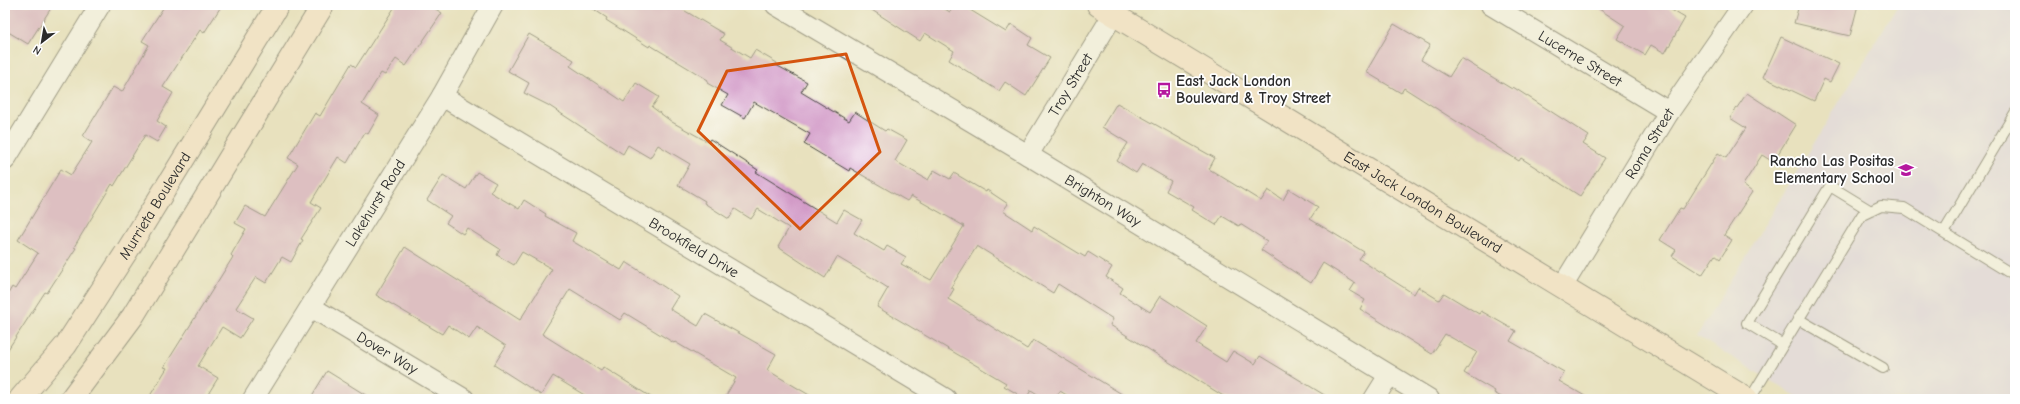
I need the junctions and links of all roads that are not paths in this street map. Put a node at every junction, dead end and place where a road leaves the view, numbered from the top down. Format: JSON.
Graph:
{"nodes":[{"id":1,"x":100,"y":5,"type":"edge"},
{"id":2,"x":278,"y":5,"type":"edge"},
{"id":3,"x":323,"y":5,"type":"edge"},
{"id":4,"x":493,"y":5,"type":"edge"},
{"id":5,"x":776,"y":5,"type":"edge"},
{"id":6,"x":1491,"y":5,"type":"edge"},
{"id":7,"x":1743,"y":5,"type":"edge"},
{"id":8,"x":1110,"y":8,"type":"edge"},
{"id":9,"x":442,"y":96,"type":"junction"},
{"id":10,"x":1669,"y":112,"type":"junction"},
{"id":11,"x":2015,"y":113,"type":"edge"},
{"id":12,"x":1028,"y":155,"type":"junction"},
{"id":13,"x":5,"y":160,"type":"edge"},
{"id":14,"x":1870,"y":211,"type":"junction"},
{"id":15,"x":1944,"y":232,"type":"junction"},
{"id":16,"x":2015,"y":276,"type":"edge"},
{"id":17,"x":1562,"y":287,"type":"junction"},
{"id":18,"x":311,"y":307,"type":"junction"},
{"id":19,"x":1798,"y":319,"type":"junction"},
{"id":20,"x":1783,"y":344,"type":"junction"},
{"id":21,"x":1883,"y":368,"type":"dead end"},
{"id":22,"x":1389,"y":375,"type":"junction"},
{"id":23,"x":20,"y":399,"type":"edge"},
{"id":24,"x":71,"y":399,"type":"edge"},
{"id":25,"x":253,"y":399,"type":"edge"},
{"id":26,"x":464,"y":399,"type":"edge"},
{"id":27,"x":946,"y":399,"type":"edge"},
{"id":28,"x":1374,"y":399,"type":"edge"},
{"id":29,"x":1429,"y":399,"type":"edge"},
{"id":30,"x":1749,"y":399,"type":"edge"}],
"edges":[{"from":1,"to":13,"type":"street"},
{"from":2,"to":23,"type":"main road","name":"Murrieta Boulevard"},
{"from":3,"to":24,"type":"main road"},
{"from":4,"to":9,"type":"street","name":"Lakehurst Road"},
{"from":5,"to":12,"type":"street","name":"Brighton Way"},
{"from":6,"to":10,"type":"street","name":"Lucerne Street"},
{"from":7,"to":10,"type":"street","name":"Roma Street"},
{"from":8,"to":12,"type":"street","name":"Troy Street"},
{"from":8,"to":17,"type":"main road","name":"East Jack London Boulevard"},
{"from":9,"to":18,"type":"street","name":"Lakehurst Road"},
{"from":9,"to":27,"type":"street","name":"Brookfield Drive"},
{"from":10,"to":17,"type":"street","name":"Roma Street"},
{"from":11,"to":15,"type":"lane"},
{"from":12,"to":22,"type":"street","name":"Brighton Way"},
{"from":14,"to":15,"type":"lane"},
{"from":14,"to":19,"type":"lane"},
{"from":14,"to":20,"type":"lane"},
{"from":15,"to":16,"type":"lane"},
{"from":17,"to":30,"type":"main road","name":"East Jack London Boulevard"},
{"from":18,"to":25,"type":"street","name":"Lakehurst Road"},
{"from":18,"to":26,"type":"street","name":"Dover Way"},
{"from":19,"to":20,"type":"lane"},
{"from":19,"to":21,"type":"lane"},
{"from":20,"to":30,"type":"lane"},
{"from":22,"to":28,"type":"street"},
{"from":22,"to":29,"type":"street","name":"Brighton Way"}]}
